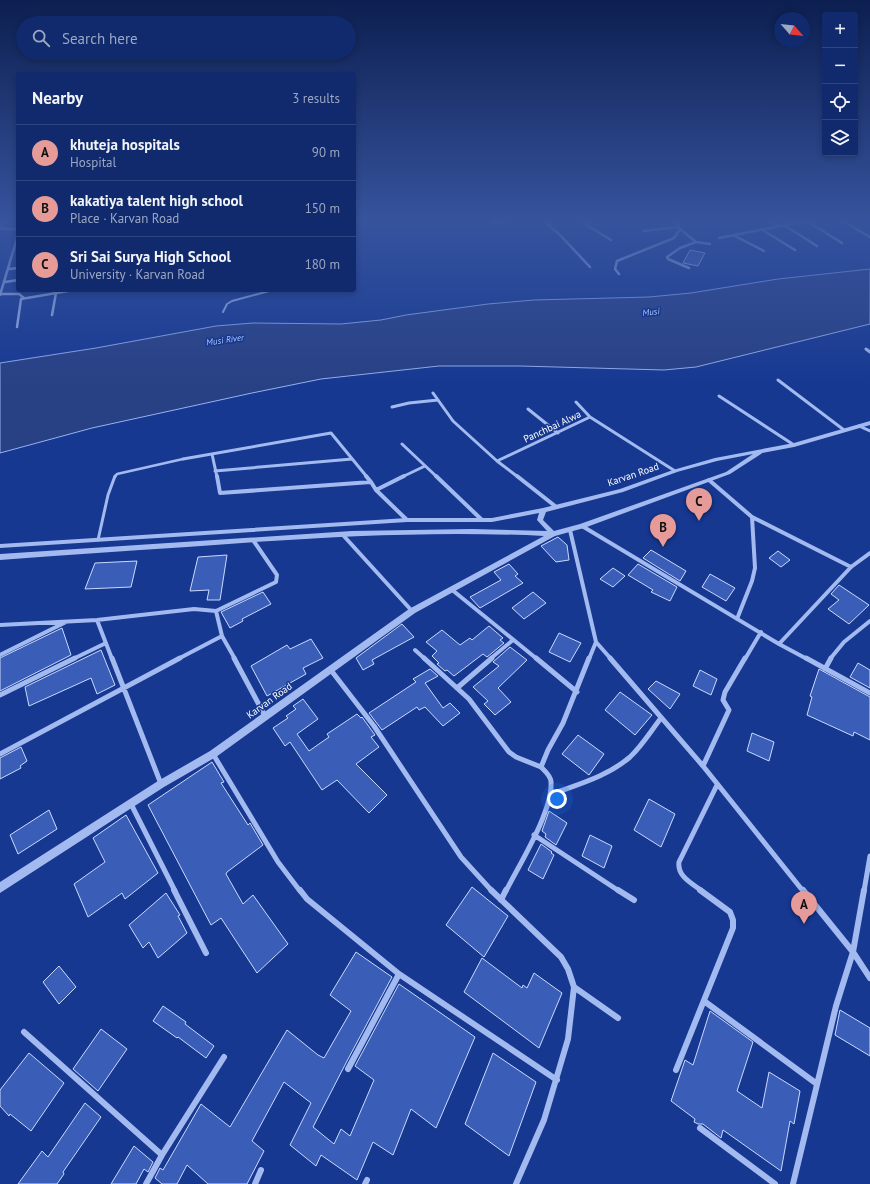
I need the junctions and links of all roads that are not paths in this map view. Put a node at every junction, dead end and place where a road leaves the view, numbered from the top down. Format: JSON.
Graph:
{"nodes":[{"id":1,"x":7,"y":276,"type":"edge"},
{"id":2,"x":16,"y":280,"type":"edge"},
{"id":3,"x":5,"y":282,"type":"junction"},
{"id":4,"x":62,"y":292,"type":"edge"},
{"id":5,"x":266,"y":292,"type":"edge"},
{"id":6,"x":56,"y":293,"type":"junction"},
{"id":7,"x":0,"y":295,"type":"edge"},
{"id":8,"x":24,"y":298,"type":"junction"},
{"id":9,"x":223,"y":312,"type":"dead end"},
{"id":10,"x":52,"y":315,"type":"dead end"},
{"id":11,"x":17,"y":327,"type":"dead end"},
{"id":12,"x":866,"y":349,"type":"dead end"},
{"id":13,"x":870,"y":352,"type":"edge"},
{"id":14,"x":778,"y":380,"type":"dead end"},
{"id":15,"x":433,"y":393,"type":"dead end"},
{"id":16,"x":719,"y":396,"type":"dead end"},
{"id":17,"x":438,"y":400,"type":"junction"},
{"id":18,"x":576,"y":402,"type":"dead end"},
{"id":19,"x":392,"y":407,"type":"dead end"},
{"id":20,"x":528,"y":409,"type":"dead end"},
{"id":21,"x":590,"y":417,"type":"junction"},
{"id":22,"x":870,"y":423,"type":"edge"},
{"id":23,"x":858,"y":426,"type":"junction"},
{"id":24,"x":844,"y":430,"type":"junction"},
{"id":25,"x":870,"y":431,"type":"edge"},
{"id":26,"x":558,"y":433,"type":"junction"},
{"id":27,"x":402,"y":444,"type":"dead end"},
{"id":28,"x":794,"y":445,"type":"junction"},
{"id":29,"x":759,"y":452,"type":"junction"},
{"id":30,"x":212,"y":454,"type":"junction"},
{"id":31,"x":352,"y":458,"type":"junction"},
{"id":32,"x":183,"y":459,"type":"joint"},
{"id":33,"x":497,"y":461,"type":"junction"},
{"id":34,"x":426,"y":466,"type":"junction"},
{"id":35,"x":215,"y":471,"type":"junction"},
{"id":36,"x":675,"y":471,"type":"junction"},
{"id":37,"x":709,"y":480,"type":"junction"},
{"id":38,"x":371,"y":482,"type":"junction"},
{"id":39,"x":376,"y":490,"type":"junction"},
{"id":40,"x":555,"y":506,"type":"junction"},
{"id":41,"x":543,"y":510,"type":"junction"},
{"id":42,"x":752,"y":517,"type":"junction"},
{"id":43,"x":407,"y":520,"type":"junction"},
{"id":44,"x":482,"y":520,"type":"junction"},
{"id":45,"x":582,"y":526,"type":"junction"},
{"id":46,"x":570,"y":530,"type":"junction"},
{"id":47,"x":342,"y":534,"type":"junction"},
{"id":48,"x":553,"y":534,"type":"junction"},
{"id":49,"x":98,"y":540,"type":"junction"},
{"id":50,"x":253,"y":540,"type":"junction"},
{"id":51,"x":0,"y":546,"type":"edge"},
{"id":52,"x":870,"y":553,"type":"edge"},
{"id":53,"x":0,"y":558,"type":"edge"},
{"id":54,"x":851,"y":568,"type":"junction"},
{"id":55,"x":451,"y":590,"type":"junction"},
{"id":56,"x":216,"y":611,"type":"junction"},
{"id":57,"x":412,"y":611,"type":"junction"},
{"id":58,"x":737,"y":619,"type":"junction"},
{"id":59,"x":97,"y":620,"type":"junction"},
{"id":60,"x":69,"y":621,"type":"junction"},
{"id":61,"x":870,"y":621,"type":"edge"},
{"id":62,"x":0,"y":625,"type":"edge"},
{"id":63,"x":761,"y":632,"type":"junction"},
{"id":64,"x":222,"y":636,"type":"junction"},
{"id":65,"x":513,"y":640,"type":"junction"},
{"id":66,"x":596,"y":642,"type":"junction"},
{"id":67,"x":106,"y":644,"type":"junction"},
{"id":68,"x":779,"y":644,"type":"junction"},
{"id":69,"x":415,"y":650,"type":"dead end"},
{"id":70,"x":0,"y":655,"type":"edge"},
{"id":71,"x":330,"y":669,"type":"junction"},
{"id":72,"x":825,"y":669,"type":"junction"},
{"id":73,"x":123,"y":688,"type":"junction"},
{"id":74,"x":457,"y":688,"type":"junction"},
{"id":75,"x":577,"y":692,"type":"junction"},
{"id":76,"x":870,"y":693,"type":"edge"},
{"id":77,"x":0,"y":695,"type":"edge"},
{"id":78,"x":265,"y":716,"type":"junction"},
{"id":79,"x":661,"y":718,"type":"junction"},
{"id":80,"x":0,"y":754,"type":"edge"},
{"id":81,"x":213,"y":754,"type":"junction"},
{"id":82,"x":703,"y":766,"type":"junction"},
{"id":83,"x":541,"y":767,"type":"junction"},
{"id":84,"x":161,"y":784,"type":"junction"},
{"id":85,"x":717,"y":784,"type":"junction"},
{"id":86,"x":552,"y":794,"type":"junction"},
{"id":87,"x":131,"y":803,"type":"junction"},
{"id":88,"x":534,"y":836,"type":"junction"},
{"id":89,"x":870,"y":856,"type":"edge"},
{"id":90,"x":0,"y":888,"type":"edge"},
{"id":91,"x":501,"y":900,"type":"junction"},
{"id":92,"x":634,"y":900,"type":"dead end"},
{"id":93,"x":853,"y":952,"type":"junction"},
{"id":94,"x":206,"y":953,"type":"dead end"},
{"id":95,"x":400,"y":974,"type":"junction"},
{"id":96,"x":870,"y":978,"type":"edge"},
{"id":97,"x":574,"y":987,"type":"junction"},
{"id":98,"x":704,"y":1001,"type":"junction"},
{"id":99,"x":618,"y":1018,"type":"dead end"},
{"id":100,"x":24,"y":1032,"type":"dead end"},
{"id":101,"x":224,"y":1057,"type":"dead end"},
{"id":102,"x":348,"y":1069,"type":"dead end"},
{"id":103,"x":676,"y":1070,"type":"dead end"},
{"id":104,"x":557,"y":1080,"type":"junction"},
{"id":105,"x":817,"y":1084,"type":"junction"},
{"id":106,"x":700,"y":1128,"type":"dead end"},
{"id":107,"x":162,"y":1155,"type":"junction"},
{"id":108,"x":261,"y":1170,"type":"dead end"},
{"id":109,"x":146,"y":1184,"type":"edge"},
{"id":110,"x":255,"y":1184,"type":"edge"},
{"id":111,"x":516,"y":1184,"type":"edge"},
{"id":112,"x":775,"y":1184,"type":"edge"},
{"id":113,"x":793,"y":1184,"type":"edge"}],
"edges":[{"from":1,"to":3,"type":"street"},
{"from":2,"to":3,"type":"street"},
{"from":3,"to":7,"type":"street"},
{"from":4,"to":6,"type":"street"},
{"from":5,"to":9,"type":"lane"},
{"from":6,"to":8,"type":"street"},
{"from":6,"to":10,"type":"street"},
{"from":7,"to":8,"type":"street"},
{"from":8,"to":11,"type":"street"},
{"from":12,"to":13,"type":"street"},
{"from":14,"to":24,"type":"street"},
{"from":15,"to":17,"type":"street"},
{"from":16,"to":28,"type":"street"},
{"from":17,"to":19,"type":"street"},
{"from":17,"to":33,"type":"street"},
{"from":18,"to":21,"type":"street"},
{"from":20,"to":26,"type":"street"},
{"from":21,"to":26,"type":"street","name":"Panchbai Alwa"},
{"from":21,"to":36,"type":"street","name":"Panchbai Alwa"},
{"from":22,"to":23,"type":"street","name":"Karvan Road"},
{"from":23,"to":24,"type":"street","name":"Karvan Road"},
{"from":23,"to":25,"type":"street"},
{"from":24,"to":28,"type":"street","name":"Karvan Road"},
{"from":26,"to":33,"type":"street","name":"Panchbai Alwa"},
{"from":27,"to":34,"type":"street"},
{"from":28,"to":29,"type":"street","name":"Karvan Road"},
{"from":29,"to":36,"type":"street","name":"Karvan Road"},
{"from":29,"to":37,"type":"street","name":"Karvan Road"},
{"from":30,"to":31,"type":"street"},
{"from":30,"to":32,"type":"street"},
{"from":30,"to":35,"type":"street"},
{"from":31,"to":35,"type":"street"},
{"from":31,"to":38,"type":"street"},
{"from":32,"to":49,"type":"lane"},
{"from":33,"to":40,"type":"street"},
{"from":34,"to":39,"type":"street"},
{"from":34,"to":44,"type":"street"},
{"from":35,"to":38,"type":"street"},
{"from":36,"to":40,"type":"street","name":"Karvan Road"},
{"from":37,"to":42,"type":"street"},
{"from":37,"to":45,"type":"street","name":"Karvan Road"},
{"from":38,"to":39,"type":"street"},
{"from":39,"to":43,"type":"street"},
{"from":40,"to":41,"type":"street","name":"Karvan Road"},
{"from":41,"to":44,"type":"street","name":"Karvan Road"},
{"from":41,"to":48,"type":"street"},
{"from":42,"to":54,"type":"street"},
{"from":42,"to":58,"type":"street"},
{"from":43,"to":44,"type":"street","name":"Karvan Road"},
{"from":43,"to":49,"type":"street","name":"Karvan Road"},
{"from":45,"to":46,"type":"street","name":"Karvan Road"},
{"from":45,"to":58,"type":"street"},
{"from":46,"to":48,"type":"street","name":"Karvan Road"},
{"from":46,"to":66,"type":"street"},
{"from":47,"to":48,"type":"street"},
{"from":47,"to":50,"type":"street"},
{"from":47,"to":57,"type":"street"},
{"from":48,"to":55,"type":"street","name":"Karvan Road"},
{"from":49,"to":51,"type":"street","name":"Karvan Road"},
{"from":50,"to":53,"type":"street"},
{"from":50,"to":56,"type":"street"},
{"from":52,"to":54,"type":"street"},
{"from":54,"to":68,"type":"street"},
{"from":55,"to":57,"type":"street","name":"Karvan Road"},
{"from":55,"to":65,"type":"street"},
{"from":56,"to":59,"type":"street"},
{"from":56,"to":64,"type":"street"},
{"from":57,"to":71,"type":"street","name":"Karvan Road"},
{"from":58,"to":63,"type":"street"},
{"from":59,"to":60,"type":"street"},
{"from":59,"to":67,"type":"street"},
{"from":60,"to":62,"type":"street"},
{"from":60,"to":70,"type":"street"},
{"from":61,"to":72,"type":"street"},
{"from":63,"to":68,"type":"street"},
{"from":63,"to":82,"type":"street"},
{"from":64,"to":73,"type":"street"},
{"from":64,"to":78,"type":"street"},
{"from":65,"to":74,"type":"street"},
{"from":65,"to":75,"type":"street"},
{"from":66,"to":75,"type":"street"},
{"from":66,"to":79,"type":"street"},
{"from":67,"to":73,"type":"street"},
{"from":67,"to":77,"type":"street"},
{"from":68,"to":72,"type":"street"},
{"from":69,"to":74,"type":"street"},
{"from":71,"to":78,"type":"street","name":"Karvan Road"},
{"from":71,"to":91,"type":"street"},
{"from":72,"to":76,"type":"street"},
{"from":73,"to":80,"type":"street"},
{"from":73,"to":84,"type":"street"},
{"from":74,"to":83,"type":"street"},
{"from":75,"to":83,"type":"street"},
{"from":78,"to":81,"type":"street","name":"Karvan Road"},
{"from":79,"to":82,"type":"street"},
{"from":79,"to":86,"type":"street"},
{"from":81,"to":84,"type":"street","name":"Karvan Road"},
{"from":81,"to":95,"type":"street"},
{"from":82,"to":85,"type":"street"},
{"from":83,"to":86,"type":"street"},
{"from":84,"to":87,"type":"street","name":"Karvan Road"},
{"from":85,"to":93,"type":"street"},
{"from":85,"to":98,"type":"street"},
{"from":86,"to":88,"type":"street"},
{"from":87,"to":90,"type":"street","name":"Karvan Road"},
{"from":87,"to":94,"type":"street"},
{"from":88,"to":91,"type":"street"},
{"from":88,"to":92,"type":"street"},
{"from":89,"to":93,"type":"street"},
{"from":91,"to":97,"type":"street"},
{"from":93,"to":96,"type":"street"},
{"from":93,"to":105,"type":"street"},
{"from":95,"to":102,"type":"street"},
{"from":95,"to":104,"type":"street"},
{"from":97,"to":99,"type":"street"},
{"from":97,"to":104,"type":"street"},
{"from":98,"to":103,"type":"street"},
{"from":98,"to":105,"type":"street"},
{"from":100,"to":107,"type":"street"},
{"from":101,"to":107,"type":"street"},
{"from":104,"to":111,"type":"street"},
{"from":105,"to":113,"type":"street"},
{"from":106,"to":112,"type":"street"},
{"from":107,"to":109,"type":"street"},
{"from":108,"to":110,"type":"street"}]}
